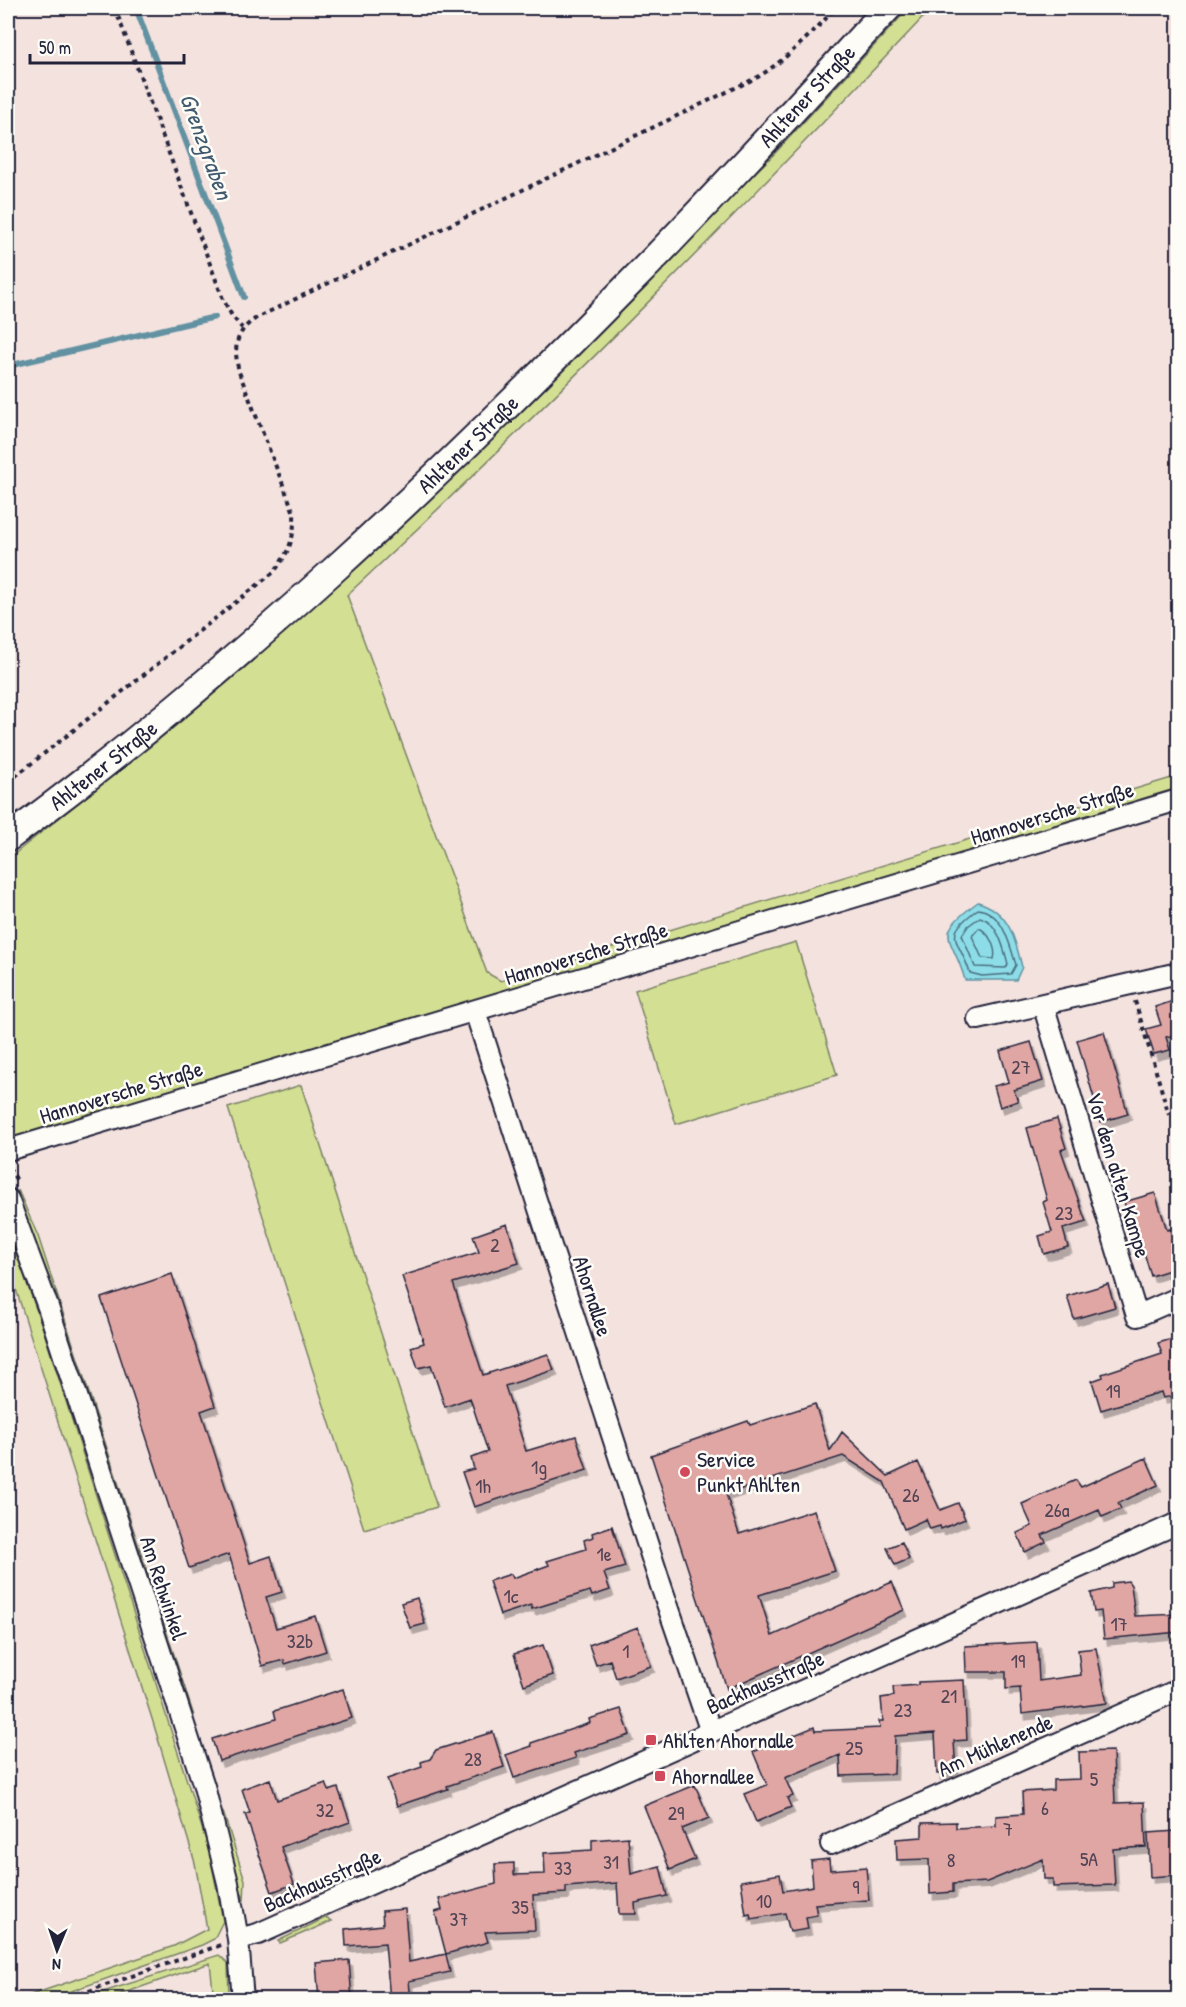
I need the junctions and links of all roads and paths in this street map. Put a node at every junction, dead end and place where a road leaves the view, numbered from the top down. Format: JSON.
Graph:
{"nodes":[{"id":1,"x":115,"y":8,"type":"edge"},
{"id":2,"x":836,"y":8,"type":"edge"},
{"id":3,"x":888,"y":8,"type":"edge"},
{"id":4,"x":242,"y":328,"type":"junction"},
{"id":5,"x":8,"y":782,"type":"edge"},
{"id":6,"x":1179,"y":800,"type":"edge"},
{"id":7,"x":8,"y":838,"type":"edge"},
{"id":8,"x":1179,"y":973,"type":"edge"},
{"id":9,"x":1130,"y":985,"type":"junction"},
{"id":10,"x":1043,"y":1004,"type":"junction"},
{"id":11,"x":475,"y":1011,"type":"junction"},
{"id":12,"x":978,"y":1019,"type":"dead end"},
{"id":13,"x":1169,"y":1115,"type":"dead end"},
{"id":14,"x":8,"y":1150,"type":"edge"},
{"id":15,"x":8,"y":1199,"type":"edge"},
{"id":16,"x":1179,"y":1298,"type":"edge"},
{"id":17,"x":1179,"y":1523,"type":"edge"},
{"id":18,"x":1179,"y":1690,"type":"edge"},
{"id":19,"x":711,"y":1732,"type":"junction"},
{"id":20,"x":831,"y":1844,"type":"dead end"},
{"id":21,"x":238,"y":1939,"type":"junction"},
{"id":22,"x":63,"y":2000,"type":"edge"},
{"id":23,"x":243,"y":2000,"type":"edge"}],
"edges":[{"from":1,"to":4,"type":"path"},
{"from":2,"to":4,"type":"path"},
{"from":3,"to":7,"type":"main road","name":"Ahltener Straße"},
{"from":4,"to":5,"type":"path"},
{"from":6,"to":11,"type":"street","name":"Hannoversche Straße"},
{"from":8,"to":9,"type":"street"},
{"from":9,"to":10,"type":"street"},
{"from":9,"to":13,"type":"path"},
{"from":10,"to":12,"type":"street"},
{"from":10,"to":16,"type":"street","name":"Vor dem alten Kampe"},
{"from":11,"to":14,"type":"street","name":"Hannoversche Straße"},
{"from":11,"to":19,"type":"street","name":"Ahornallee"},
{"from":15,"to":21,"type":"street","name":"Am Rehwinkel"},
{"from":17,"to":19,"type":"street","name":"Backhausstraße"},
{"from":18,"to":20,"type":"street","name":"Am Mühlenende"},
{"from":19,"to":21,"type":"street","name":"Backhausstraße"},
{"from":21,"to":22,"type":"path"},
{"from":21,"to":23,"type":"street","name":"Am Rehwinkel"}]}
